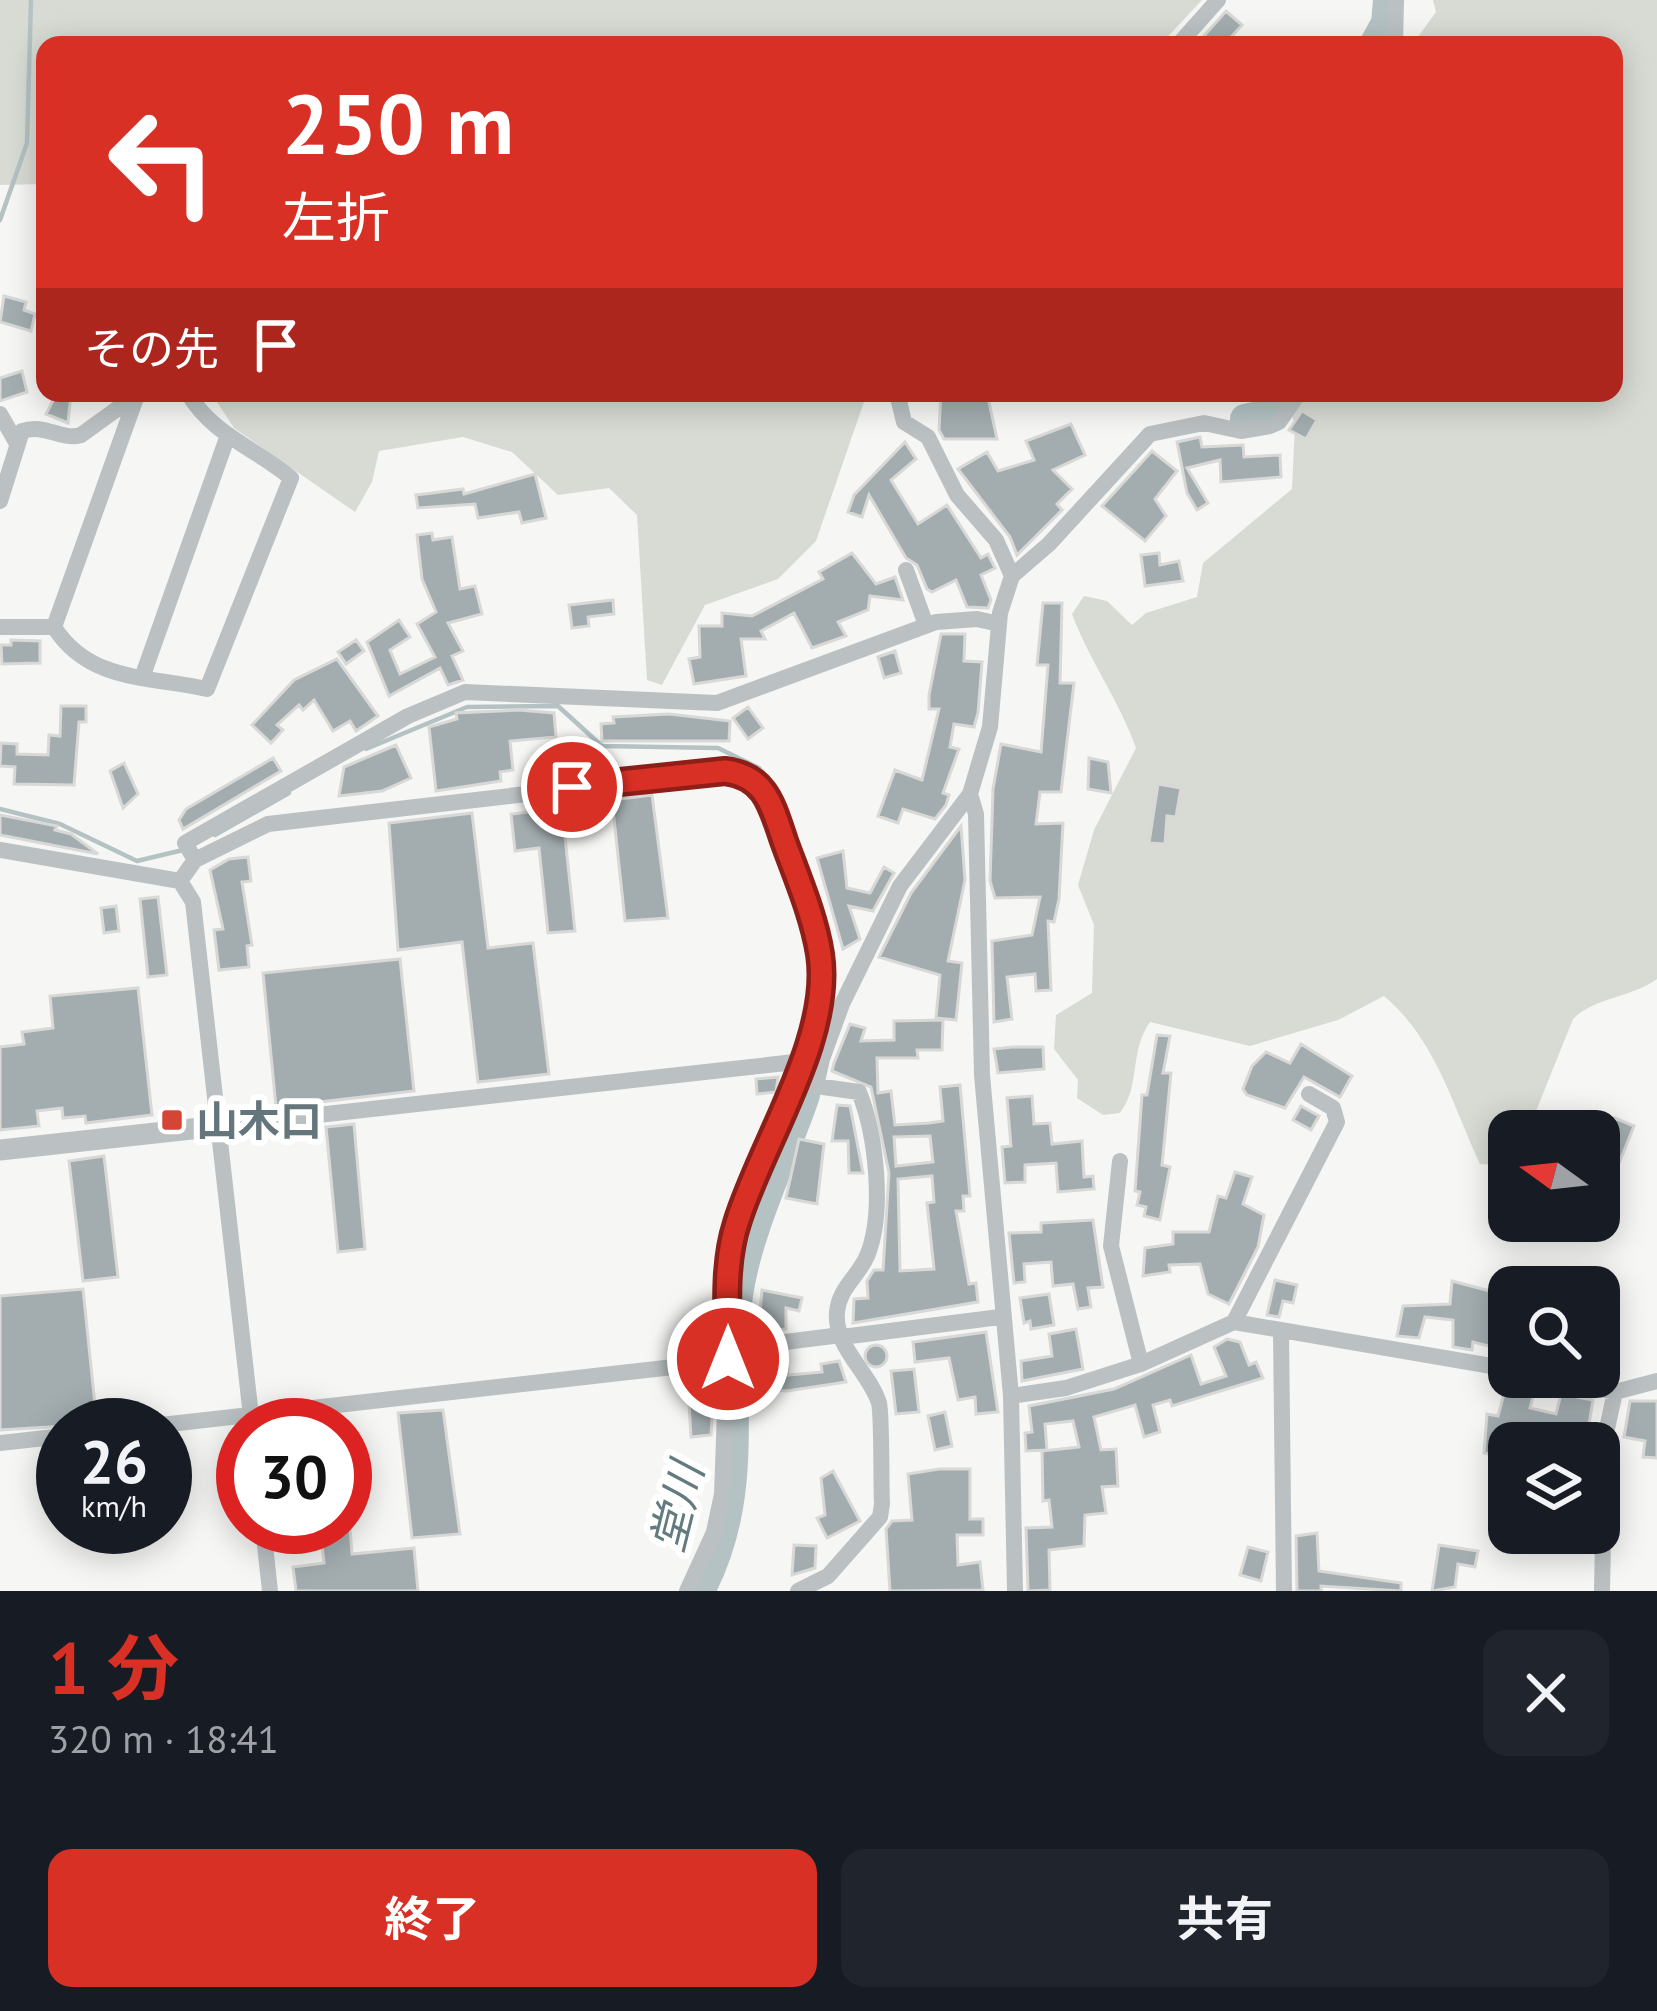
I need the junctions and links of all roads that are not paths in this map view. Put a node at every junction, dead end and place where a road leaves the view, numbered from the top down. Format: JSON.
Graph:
{"nodes":[{"id":1,"x":1218,"y":0,"type":"edge"},
{"id":2,"x":1396,"y":0,"type":"edge"},
{"id":3,"x":1186,"y":36,"type":"edge"},
{"id":4,"x":1395,"y":36,"type":"edge"},
{"id":5,"x":127,"y":402,"type":"edge"},
{"id":6,"x":135,"y":402,"type":"edge"},
{"id":7,"x":196,"y":402,"type":"edge"},
{"id":8,"x":899,"y":402,"type":"edge"},
{"id":9,"x":1293,"y":402,"type":"edge"},
{"id":10,"x":0,"y":414,"type":"edge"},
{"id":11,"x":227,"y":438,"type":"junction"},
{"id":12,"x":10,"y":450,"type":"edge"},
{"id":13,"x":0,"y":501,"type":"edge"},
{"id":14,"x":906,"y":570,"type":"dead end"},
{"id":15,"x":1012,"y":577,"type":"junction"},
{"id":16,"x":999,"y":625,"type":"junction"},
{"id":17,"x":926,"y":626,"type":"junction"},
{"id":18,"x":0,"y":627,"type":"edge"},
{"id":19,"x":54,"y":627,"type":"junction"},
{"id":20,"x":143,"y":675,"type":"junction"},
{"id":21,"x":970,"y":794,"type":"junction"},
{"id":22,"x":0,"y":850,"type":"edge"},
{"id":23,"x":195,"y":860,"type":"junction"},
{"id":24,"x":180,"y":881,"type":"junction"},
{"id":25,"x":812,"y":1060,"type":"junction"},
{"id":26,"x":1309,"y":1094,"type":"dead end"},
{"id":27,"x":219,"y":1126,"type":"junction"},
{"id":28,"x":0,"y":1150,"type":"edge"},
{"id":29,"x":1120,"y":1161,"type":"dead end"},
{"id":30,"x":1000,"y":1317,"type":"junction"},
{"id":31,"x":1234,"y":1322,"type":"junction"},
{"id":32,"x":1282,"y":1333,"type":"junction"},
{"id":33,"x":842,"y":1336,"type":"junction"},
{"id":34,"x":734,"y":1359,"type":"junction"},
{"id":35,"x":1141,"y":1364,"type":"junction"},
{"id":36,"x":1488,"y":1367,"type":"edge"},
{"id":37,"x":1657,"y":1381,"type":"edge"},
{"id":38,"x":1620,"y":1391,"type":"edge"},
{"id":39,"x":1011,"y":1396,"type":"junction"},
{"id":40,"x":250,"y":1398,"type":"edge"},
{"id":41,"x":1614,"y":1398,"type":"edge"},
{"id":42,"x":372,"y":1405,"type":"edge"},
{"id":43,"x":36,"y":1439,"type":"edge"},
{"id":44,"x":0,"y":1443,"type":"edge"},
{"id":45,"x":266,"y":1554,"type":"edge"},
{"id":46,"x":270,"y":1591,"type":"edge"},
{"id":47,"x":687,"y":1591,"type":"edge"},
{"id":48,"x":797,"y":1591,"type":"edge"},
{"id":49,"x":1015,"y":1591,"type":"edge"},
{"id":50,"x":1284,"y":1591,"type":"edge"},
{"id":51,"x":1602,"y":1591,"type":"edge"}],
"edges":[{"from":1,"to":3,"type":"street"},
{"from":2,"to":4,"type":"street"},
{"from":5,"to":12,"type":"street"},
{"from":6,"to":19,"type":"street"},
{"from":7,"to":11,"type":"street"},
{"from":8,"to":15,"type":"street"},
{"from":9,"to":15,"type":"street"},
{"from":10,"to":12,"type":"street"},
{"from":11,"to":20,"type":"street"},
{"from":11,"to":20,"type":"street"},
{"from":12,"to":13,"type":"street"},
{"from":14,"to":17,"type":"street"},
{"from":15,"to":16,"type":"street"},
{"from":16,"to":17,"type":"street"},
{"from":16,"to":21,"type":"street"},
{"from":17,"to":23,"type":"street"},
{"from":18,"to":19,"type":"street"},
{"from":19,"to":20,"type":"street"},
{"from":21,"to":25,"type":"street"},
{"from":21,"to":30,"type":"street"},
{"from":22,"to":24,"type":"street"},
{"from":23,"to":24,"type":"street"},
{"from":23,"to":25,"type":"street"},
{"from":24,"to":27,"type":"street"},
{"from":25,"to":27,"type":"street"},
{"from":25,"to":33,"type":"street"},
{"from":25,"to":34,"type":"street"},
{"from":26,"to":31,"type":"street"},
{"from":27,"to":28,"type":"street"},
{"from":27,"to":40,"type":"street"},
{"from":29,"to":35,"type":"street"},
{"from":30,"to":33,"type":"street"},
{"from":30,"to":39,"type":"street"},
{"from":31,"to":32,"type":"street"},
{"from":31,"to":35,"type":"street"},
{"from":32,"to":36,"type":"street"},
{"from":32,"to":50,"type":"street"},
{"from":33,"to":34,"type":"street"},
{"from":33,"to":48,"type":"street"},
{"from":34,"to":42,"type":"street"},
{"from":34,"to":47,"type":"street"},
{"from":35,"to":39,"type":"street"},
{"from":37,"to":38,"type":"street"},
{"from":39,"to":49,"type":"street"},
{"from":41,"to":51,"type":"street"},
{"from":43,"to":44,"type":"street"},
{"from":45,"to":46,"type":"street"}]}
